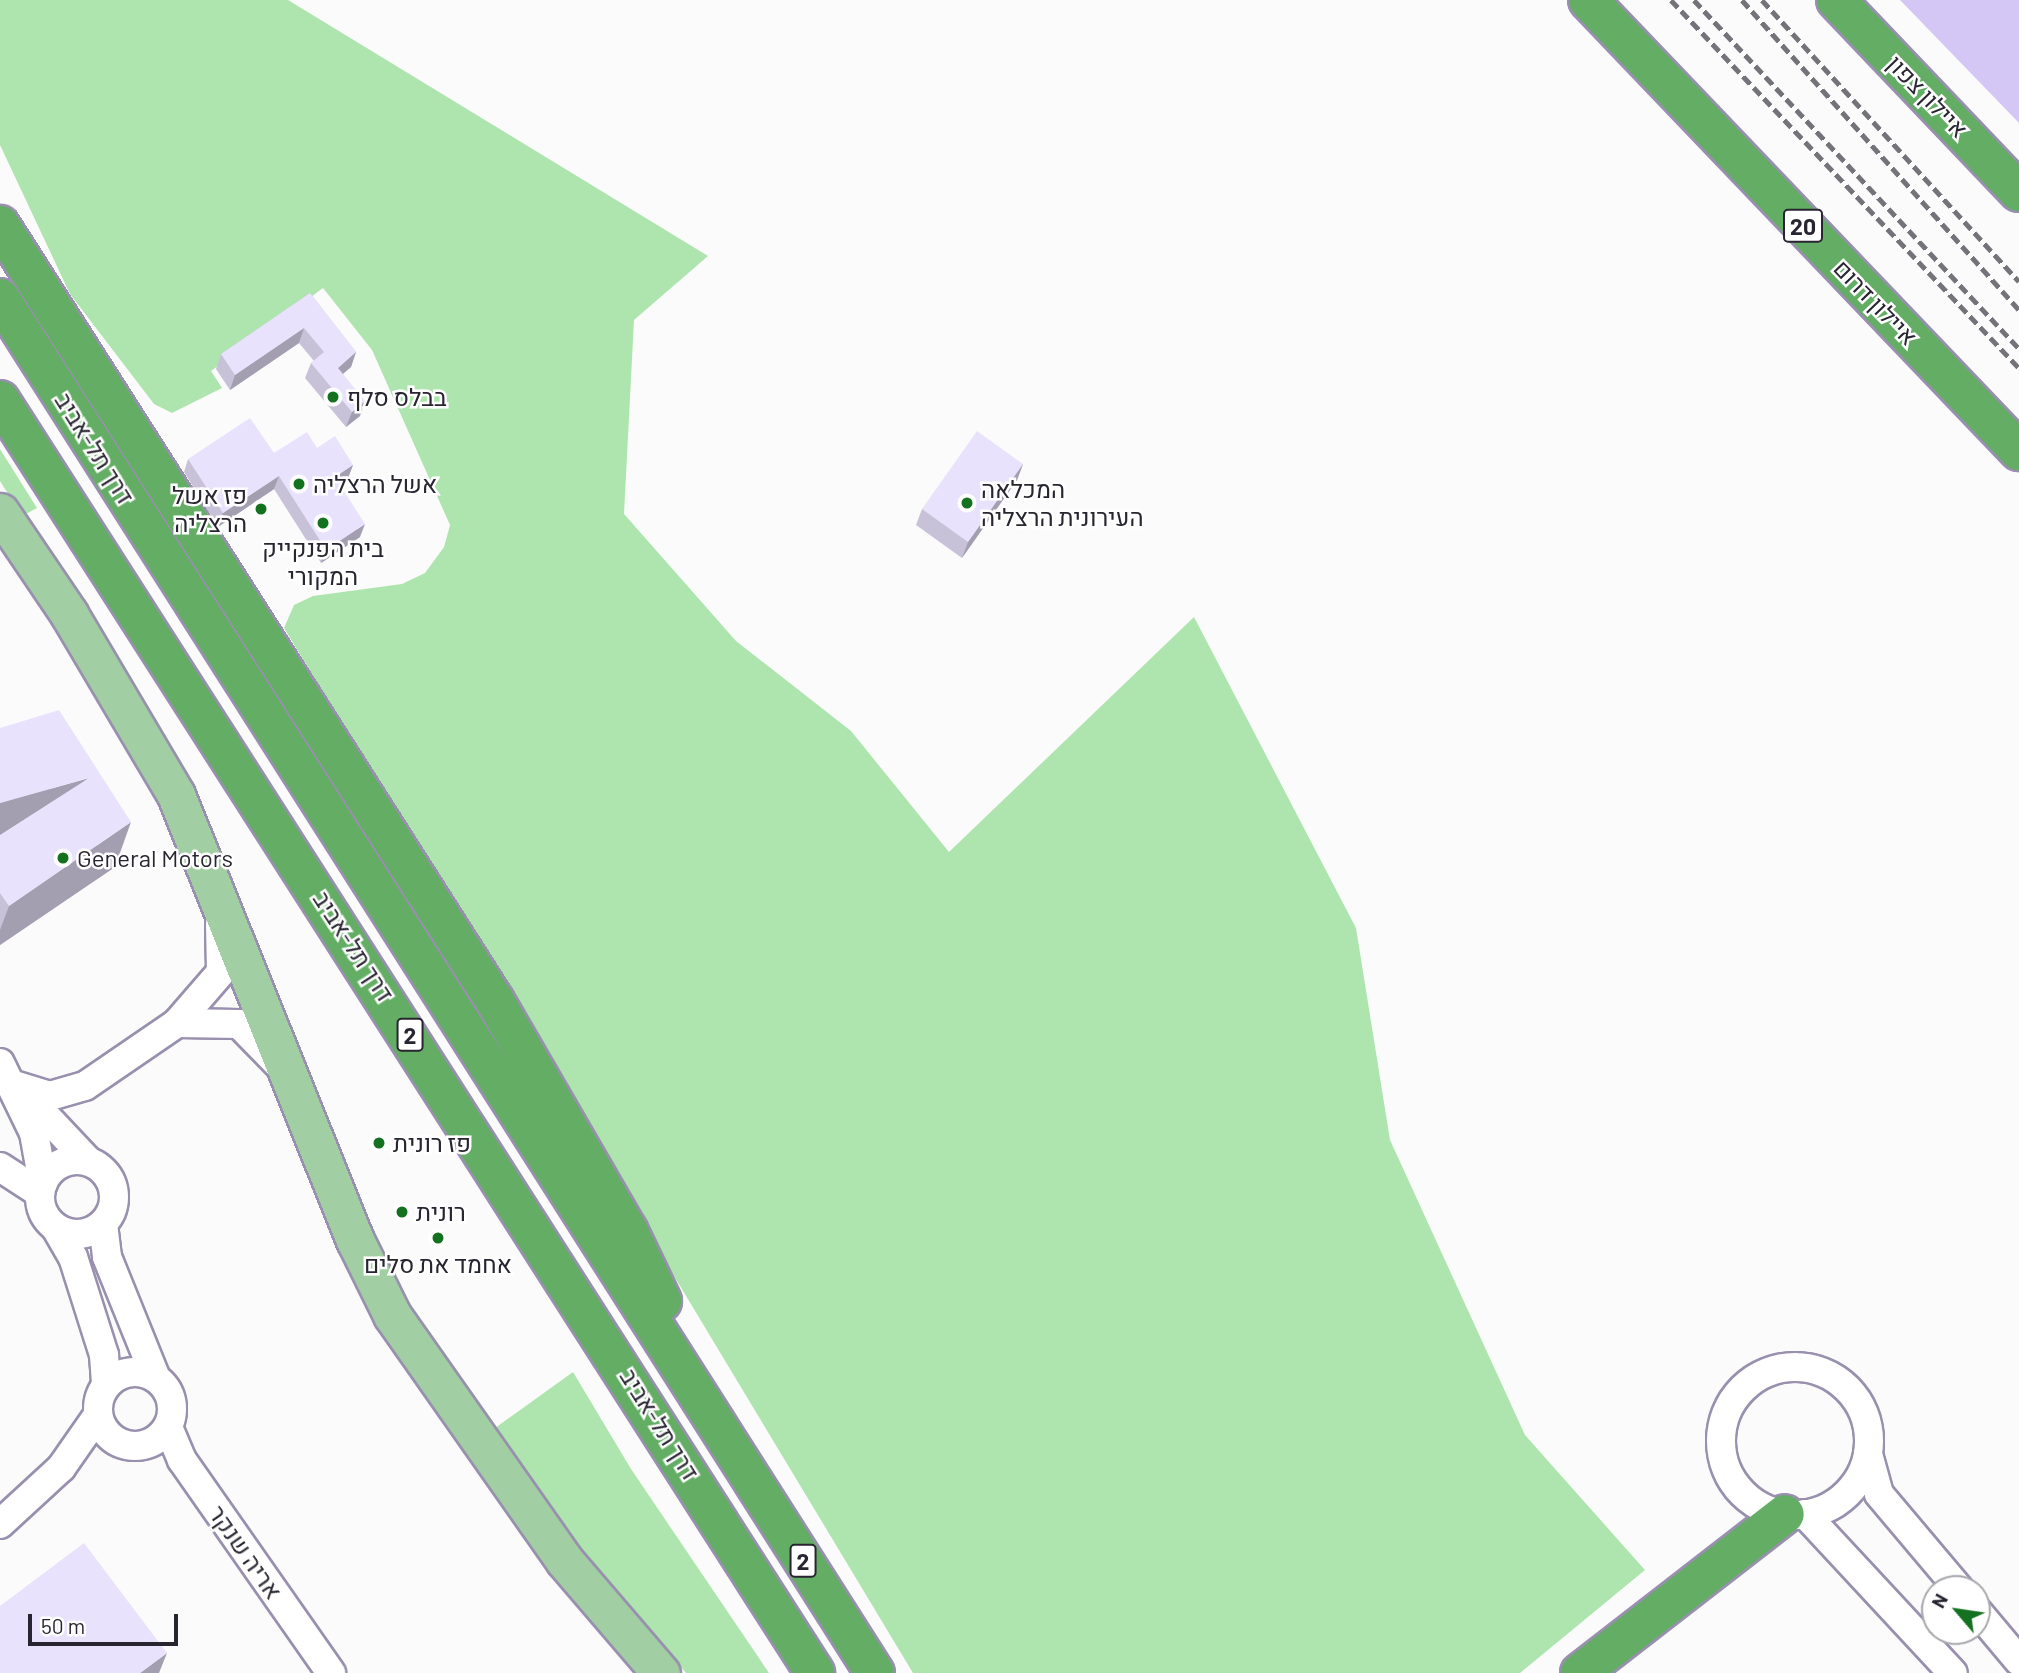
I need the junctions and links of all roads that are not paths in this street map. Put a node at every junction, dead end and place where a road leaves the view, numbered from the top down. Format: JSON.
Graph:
{"nodes":[{"id":1,"x":1588,"y":0,"type":"edge"},
{"id":2,"x":1836,"y":0,"type":"edge"},
{"id":3,"x":2019,"y":192,"type":"edge"},
{"id":4,"x":0,"y":225,"type":"edge"},
{"id":5,"x":0,"y":298,"type":"edge"},
{"id":6,"x":0,"y":400,"type":"edge"},
{"id":7,"x":2019,"y":452,"type":"edge"},
{"id":8,"x":0,"y":512,"type":"edge"},
{"id":9,"x":212,"y":882,"type":"junction"},
{"id":10,"x":177,"y":1023,"type":"junction"},
{"id":11,"x":7,"y":1073,"type":"edge"},
{"id":12,"x":290,"y":1080,"type":"junction"},
{"id":13,"x":85,"y":1086,"type":"junction"},
{"id":14,"x":65,"y":1139,"type":"junction"},
{"id":15,"x":88,"y":1161,"type":"junction"},
{"id":16,"x":0,"y":1167,"type":"edge"},
{"id":17,"x":41,"y":1188,"type":"junction"},
{"id":18,"x":103,"y":1224,"type":"junction"},
{"id":19,"x":56,"y":1228,"type":"junction"},
{"id":20,"x":156,"y":1378,"type":"junction"},
{"id":21,"x":106,"y":1385,"type":"junction"},
{"id":22,"x":98,"y":1415,"type":"junction"},
{"id":23,"x":169,"y":1427,"type":"junction"},
{"id":24,"x":732,"y":1449,"type":"junction"},
{"id":25,"x":1868,"y":1454,"type":"junction"},
{"id":26,"x":1795,"y":1514,"type":"junction"},
{"id":27,"x":0,"y":1524,"type":"edge"},
{"id":28,"x":1947,"y":1575,"type":"edge"},
{"id":29,"x":1991,"y":1628,"type":"edge"},
{"id":30,"x":2019,"y":1661,"type":"edge"},
{"id":31,"x":331,"y":1673,"type":"edge"},
{"id":32,"x":661,"y":1673,"type":"edge"},
{"id":33,"x":815,"y":1673,"type":"edge"},
{"id":34,"x":875,"y":1673,"type":"edge"},
{"id":35,"x":1580,"y":1673,"type":"edge"},
{"id":36,"x":1953,"y":1673,"type":"edge"}],
"edges":[{"from":1,"to":7,"type":"highway","name":"איילון דרום","number":"20"},
{"from":2,"to":3,"type":"highway","name":"איילון צפון"},
{"from":4,"to":24,"type":"highway"},
{"from":5,"to":24,"type":"highway","name":"דרך תל-אביב","number":"2"},
{"from":6,"to":33,"type":"highway","name":"דרך תל-אביב","number":"2"},
{"from":8,"to":9,"type":"main road"},
{"from":9,"to":10,"type":"street"},
{"from":9,"to":12,"type":"main road"},
{"from":10,"to":12,"type":"street"},
{"from":10,"to":13,"type":"street"},
{"from":11,"to":13,"type":"street"},
{"from":11,"to":14,"type":"street"},
{"from":11,"to":17,"type":"street"},
{"from":12,"to":32,"type":"main road"},
{"from":13,"to":14,"type":"street"},
{"from":14,"to":15,"type":"street"},
{"from":15,"to":17,"type":"street"},
{"from":15,"to":18,"type":"street"},
{"from":16,"to":17,"type":"street"},
{"from":17,"to":19,"type":"street"},
{"from":18,"to":19,"type":"street"},
{"from":18,"to":20,"type":"street"},
{"from":19,"to":21,"type":"street"},
{"from":20,"to":21,"type":"street"},
{"from":20,"to":23,"type":"street"},
{"from":21,"to":22,"type":"street"},
{"from":22,"to":23,"type":"street"},
{"from":22,"to":27,"type":"street"},
{"from":23,"to":31,"type":"street","name":"אריה שנקר"},
{"from":24,"to":34,"type":"highway","number":"2"},
{"from":25,"to":26,"type":"street"},
{"from":25,"to":26,"type":"street"},
{"from":25,"to":28,"type":"street"},
{"from":26,"to":35,"type":"highway"},
{"from":26,"to":36,"type":"street"},
{"from":29,"to":30,"type":"street"}]}
